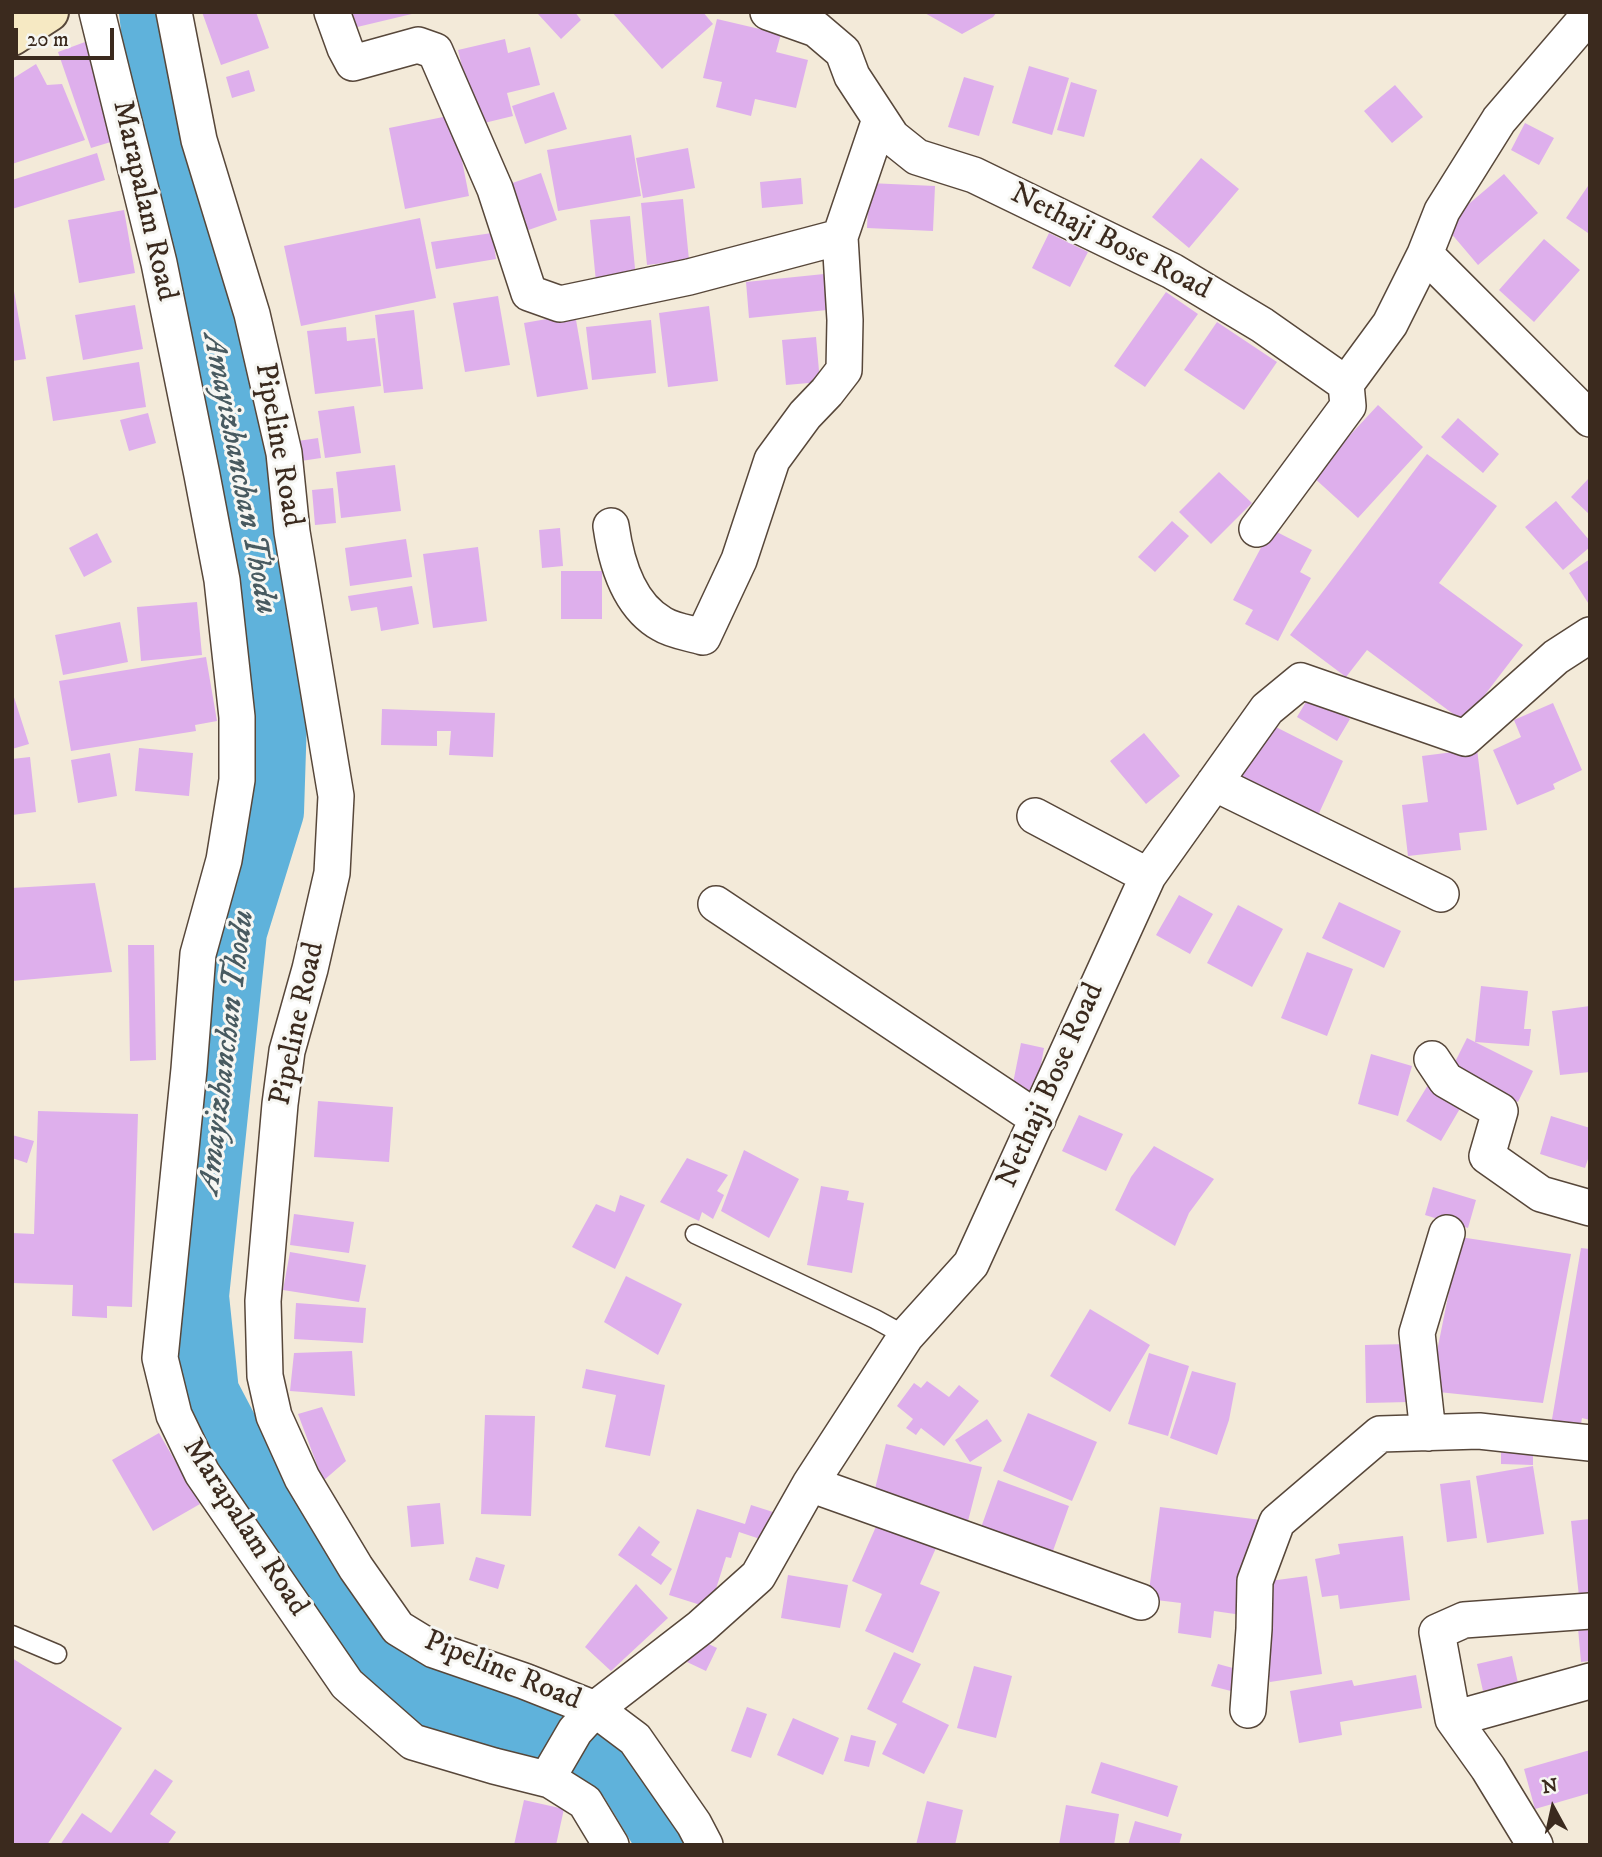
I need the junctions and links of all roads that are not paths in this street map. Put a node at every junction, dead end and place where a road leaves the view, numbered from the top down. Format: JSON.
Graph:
{"nodes":[{"id":1,"x":49,"y":12,"type":"edge"},
{"id":2,"x":97,"y":12,"type":"edge"},
{"id":3,"x":174,"y":12,"type":"edge"},
{"id":4,"x":332,"y":12,"type":"edge"},
{"id":5,"x":768,"y":12,"type":"edge"},
{"id":6,"x":1590,"y":14,"type":"edge"},
{"id":7,"x":12,"y":36,"type":"edge"},
{"id":8,"x":880,"y":120,"type":"junction"},
{"id":9,"x":840,"y":237,"type":"junction"},
{"id":10,"x":1425,"y":254,"type":"junction"},
{"id":11,"x":1346,"y":384,"type":"junction"},
{"id":12,"x":1590,"y":419,"type":"edge"},
{"id":13,"x":611,"y":526,"type":"dead end"},
{"id":14,"x":1257,"y":529,"type":"dead end"},
{"id":15,"x":1590,"y":635,"type":"edge"},
{"id":16,"x":1214,"y":783,"type":"junction"},
{"id":17,"x":1035,"y":816,"type":"dead end"},
{"id":18,"x":1148,"y":876,"type":"junction"},
{"id":19,"x":1441,"y":894,"type":"dead end"},
{"id":20,"x":716,"y":904,"type":"dead end"},
{"id":21,"x":1432,"y":1059,"type":"dead end"},
{"id":22,"x":1038,"y":1119,"type":"junction"},
{"id":23,"x":1590,"y":1208,"type":"edge"},
{"id":24,"x":1447,"y":1233,"type":"dead end"},
{"id":25,"x":695,"y":1234,"type":"dead end"},
{"id":26,"x":906,"y":1336,"type":"junction"},
{"id":27,"x":1428,"y":1433,"type":"junction"},
{"id":28,"x":1590,"y":1443,"type":"edge"},
{"id":29,"x":810,"y":1485,"type":"junction"},
{"id":30,"x":1140,"y":1602,"type":"dead end"},
{"id":31,"x":1590,"y":1611,"type":"edge"},
{"id":32,"x":12,"y":1635,"type":"edge"},
{"id":33,"x":57,"y":1654,"type":"dead end"},
{"id":34,"x":1590,"y":1681,"type":"edge"},
{"id":35,"x":1248,"y":1710,"type":"dead end"},
{"id":36,"x":1453,"y":1719,"type":"junction"},
{"id":37,"x":585,"y":1720,"type":"junction"},
{"id":38,"x":552,"y":1774,"type":"junction"},
{"id":39,"x":611,"y":1845,"type":"edge"},
{"id":40,"x":705,"y":1845,"type":"edge"},
{"id":41,"x":1535,"y":1845,"type":"edge"}],
"edges":[{"from":1,"to":7,"type":"main road"},
{"from":2,"to":38,"type":"street","name":"Marapalam Road"},
{"from":3,"to":37,"type":"street","name":"Pipeline Road"},
{"from":4,"to":9,"type":"street"},
{"from":5,"to":8,"type":"street","name":"Nethaji Bose Road"},
{"from":6,"to":10,"type":"street"},
{"from":8,"to":9,"type":"street"},
{"from":8,"to":11,"type":"street","name":"Nethaji Bose Road"},
{"from":9,"to":13,"type":"street"},
{"from":10,"to":11,"type":"street"},
{"from":10,"to":12,"type":"street"},
{"from":11,"to":14,"type":"street"},
{"from":15,"to":16,"type":"street","name":"Nethaji Bose Road"},
{"from":16,"to":18,"type":"street","name":"Nethaji Bose Road"},
{"from":16,"to":19,"type":"street"},
{"from":17,"to":18,"type":"street"},
{"from":18,"to":22,"type":"street","name":"Nethaji Bose Road"},
{"from":20,"to":22,"type":"street"},
{"from":21,"to":23,"type":"street"},
{"from":22,"to":26,"type":"street","name":"Nethaji Bose Road"},
{"from":24,"to":27,"type":"street"},
{"from":25,"to":26,"type":"lane"},
{"from":26,"to":29,"type":"street","name":"Nethaji Bose Road"},
{"from":27,"to":28,"type":"street"},
{"from":27,"to":35,"type":"street"},
{"from":29,"to":30,"type":"street"},
{"from":29,"to":37,"type":"street","name":"Nethaji Bose Road"},
{"from":31,"to":36,"type":"street"},
{"from":32,"to":33,"type":"lane"},
{"from":34,"to":36,"type":"street"},
{"from":36,"to":41,"type":"street"},
{"from":37,"to":38,"type":"street"},
{"from":37,"to":40,"type":"street","name":"Pipeline Road"},
{"from":38,"to":39,"type":"street","name":"Marapalam Road"}]}
